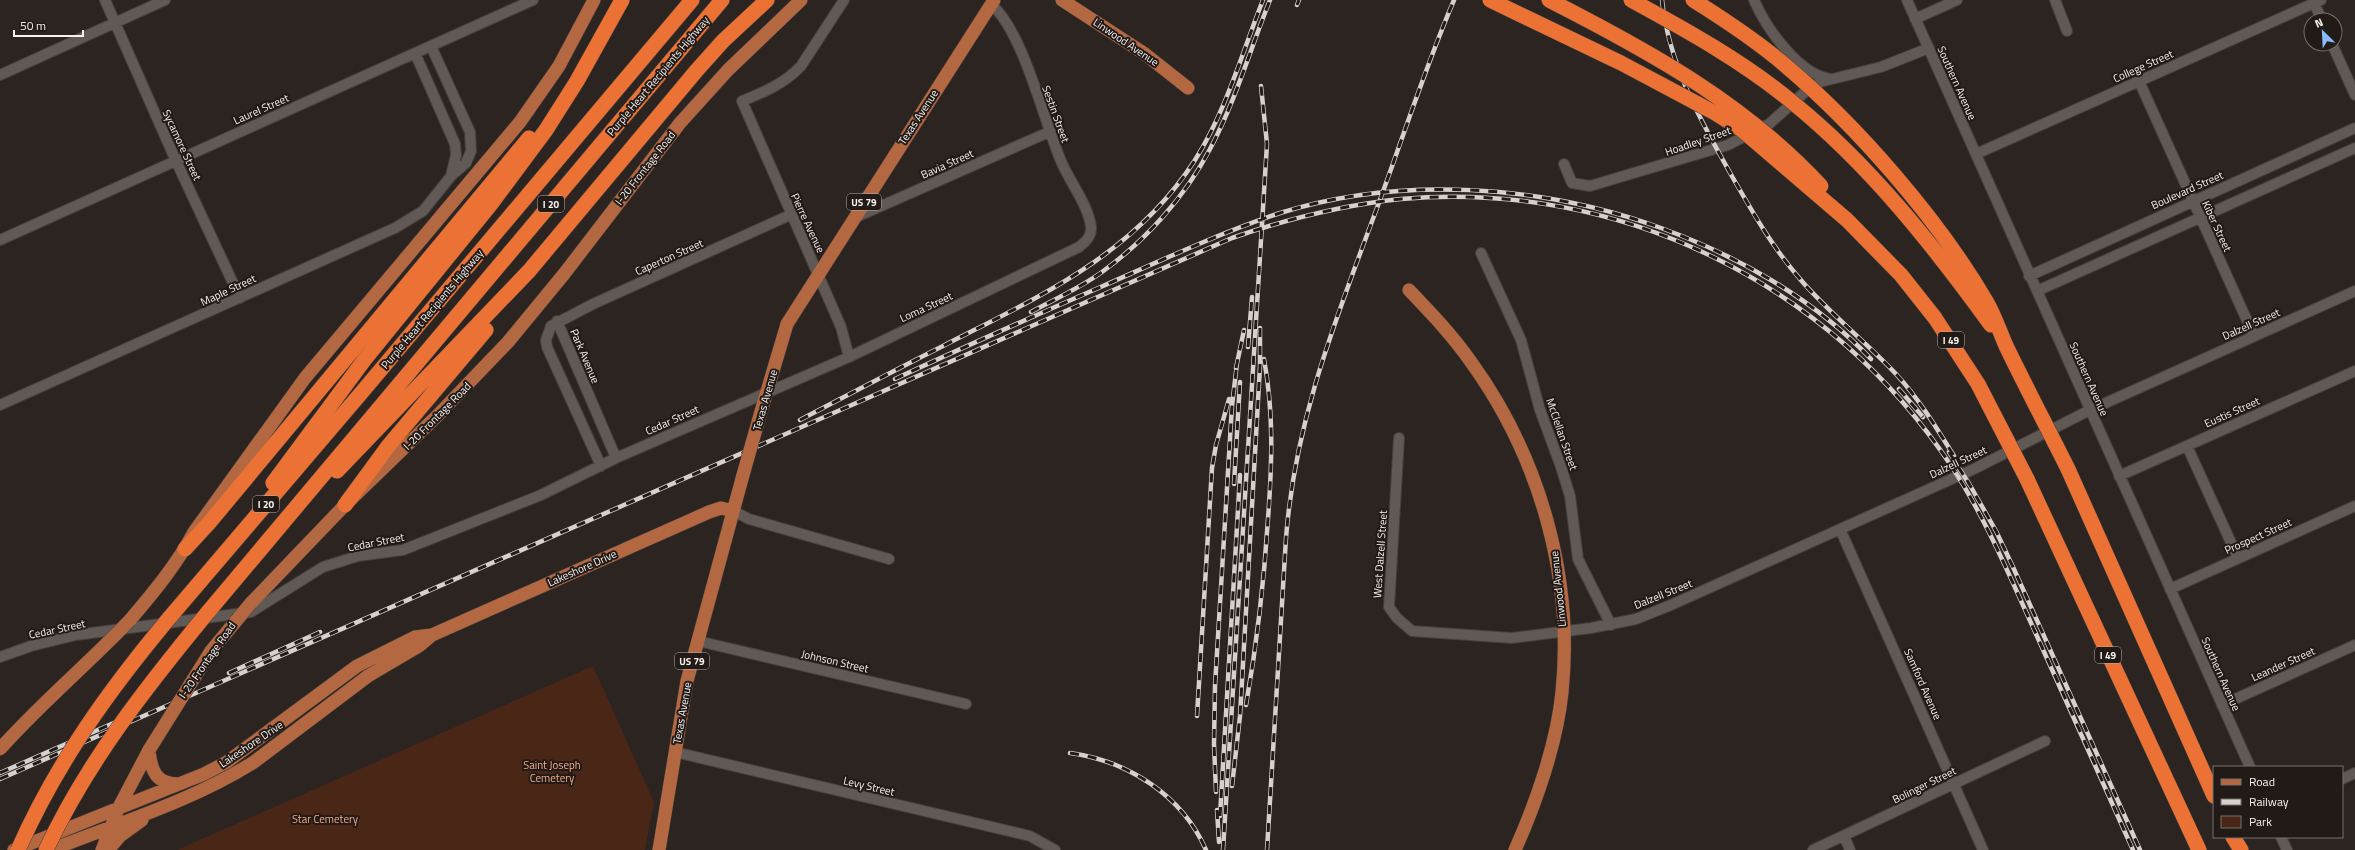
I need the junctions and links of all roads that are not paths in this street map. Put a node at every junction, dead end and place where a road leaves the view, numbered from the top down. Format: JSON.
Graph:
{"nodes":[{"id":1,"x":105,"y":0,"type":"edge"},
{"id":2,"x":165,"y":0,"type":"edge"},
{"id":3,"x":533,"y":0,"type":"edge"},
{"id":4,"x":594,"y":0,"type":"edge"},
{"id":5,"x":622,"y":0,"type":"edge"},
{"id":6,"x":692,"y":0,"type":"edge"},
{"id":7,"x":722,"y":0,"type":"edge"},
{"id":8,"x":759,"y":0,"type":"edge"},
{"id":9,"x":768,"y":0,"type":"edge"},
{"id":10,"x":801,"y":0,"type":"edge"},
{"id":11,"x":844,"y":0,"type":"edge"},
{"id":12,"x":1062,"y":0,"type":"edge"},
{"id":13,"x":1490,"y":0,"type":"edge"},
{"id":14,"x":1549,"y":0,"type":"edge"},
{"id":15,"x":1631,"y":0,"type":"edge"},
{"id":16,"x":1693,"y":0,"type":"edge"},
{"id":17,"x":1754,"y":0,"type":"edge"},
{"id":18,"x":1907,"y":0,"type":"edge"},
{"id":19,"x":1957,"y":0,"type":"edge"},
{"id":20,"x":2056,"y":0,"type":"edge"},
{"id":21,"x":2317,"y":1,"type":"edge"},
{"id":22,"x":993,"y":2,"type":"edge"},
{"id":23,"x":2320,"y":12,"type":"edge"},
{"id":24,"x":1915,"y":19,"type":"junction"},
{"id":25,"x":114,"y":23,"type":"junction"},
{"id":26,"x":742,"y":23,"type":"junction"},
{"id":27,"x":2067,"y":32,"type":"dead end"},
{"id":28,"x":598,"y":44,"type":"junction"},
{"id":29,"x":431,"y":46,"type":"junction"},
{"id":30,"x":1929,"y":48,"type":"junction"},
{"id":31,"x":2336,"y":52,"type":"edge"},
{"id":32,"x":415,"y":53,"type":"junction"},
{"id":33,"x":0,"y":75,"type":"edge"},
{"id":34,"x":1831,"y":79,"type":"junction"},
{"id":35,"x":2139,"y":81,"type":"junction"},
{"id":36,"x":1188,"y":88,"type":"dead end"},
{"id":37,"x":2355,"y":95,"type":"edge"},
{"id":38,"x":2355,"y":128,"type":"edge"},
{"id":39,"x":1050,"y":132,"type":"junction"},
{"id":40,"x":2355,"y":148,"type":"edge"},
{"id":41,"x":1976,"y":154,"type":"junction"},
{"id":42,"x":176,"y":161,"type":"junction"},
{"id":43,"x":1564,"y":164,"type":"dead end"},
{"id":44,"x":452,"y":176,"type":"junction"},
{"id":45,"x":2193,"y":201,"type":"junction"},
{"id":46,"x":790,"y":215,"type":"junction"},
{"id":47,"x":2200,"y":217,"type":"junction"},
{"id":48,"x":854,"y":218,"type":"junction"},
{"id":49,"x":1847,"y":220,"type":"junction"},
{"id":50,"x":1090,"y":236,"type":"joint"},
{"id":51,"x":0,"y":240,"type":"edge"},
{"id":52,"x":1481,"y":253,"type":"dead end"},
{"id":53,"x":529,"y":271,"type":"junction"},
{"id":54,"x":818,"y":275,"type":"junction"},
{"id":55,"x":2029,"y":276,"type":"junction"},
{"id":56,"x":1409,"y":290,"type":"dead end"},
{"id":57,"x":2037,"y":291,"type":"junction"},
{"id":58,"x":2355,"y":291,"type":"edge"},
{"id":59,"x":240,"y":298,"type":"junction"},
{"id":60,"x":557,"y":321,"type":"junction"},
{"id":61,"x":2254,"y":336,"type":"junction"},
{"id":62,"x":2007,"y":347,"type":"junction"},
{"id":63,"x":849,"y":357,"type":"junction"},
{"id":64,"x":2355,"y":370,"type":"edge"},
{"id":65,"x":766,"y":392,"type":"junction"},
{"id":66,"x":0,"y":405,"type":"edge"},
{"id":67,"x":2090,"y":410,"type":"junction"},
{"id":68,"x":1399,"y":438,"type":"dead end"},
{"id":69,"x":2187,"y":446,"type":"junction"},
{"id":70,"x":616,"y":458,"type":"junction"},
{"id":71,"x":601,"y":466,"type":"junction"},
{"id":72,"x":2120,"y":476,"type":"junction"},
{"id":73,"x":345,"y":504,"type":"junction"},
{"id":74,"x":2355,"y":506,"type":"edge"},
{"id":75,"x":733,"y":511,"type":"junction"},
{"id":76,"x":1840,"y":529,"type":"junction"},
{"id":77,"x":185,"y":549,"type":"junction"},
{"id":78,"x":252,"y":558,"type":"junction"},
{"id":79,"x":2238,"y":558,"type":"junction"},
{"id":80,"x":889,"y":559,"type":"dead end"},
{"id":81,"x":2170,"y":589,"type":"junction"},
{"id":82,"x":193,"y":590,"type":"junction"},
{"id":83,"x":1611,"y":625,"type":"junction"},
{"id":84,"x":1563,"y":632,"type":"junction"},
{"id":85,"x":432,"y":635,"type":"junction"},
{"id":86,"x":698,"y":641,"type":"junction"},
{"id":87,"x":2355,"y":645,"type":"edge"},
{"id":88,"x":0,"y":657,"type":"edge"},
{"id":89,"x":966,"y":704,"type":"dead end"},
{"id":90,"x":2222,"y":705,"type":"junction"},
{"id":91,"x":2045,"y":740,"type":"dead end"},
{"id":92,"x":0,"y":749,"type":"edge"},
{"id":93,"x":149,"y":750,"type":"junction"},
{"id":94,"x":675,"y":752,"type":"junction"},
{"id":95,"x":2250,"y":766,"type":"edge"},
{"id":96,"x":2355,"y":773,"type":"edge"},
{"id":97,"x":2343,"y":779,"type":"edge"},
{"id":98,"x":180,"y":784,"type":"junction"},
{"id":99,"x":1954,"y":784,"type":"junction"},
{"id":100,"x":2213,"y":794,"type":"edge"},
{"id":101,"x":169,"y":803,"type":"junction"},
{"id":102,"x":118,"y":809,"type":"junction"},
{"id":103,"x":112,"y":826,"type":"junction"},
{"id":104,"x":2190,"y":830,"type":"junction"},
{"id":105,"x":1844,"y":836,"type":"junction"},
{"id":106,"x":2232,"y":838,"type":"edge"},
{"id":107,"x":2233,"y":838,"type":"edge"},
{"id":108,"x":2281,"y":838,"type":"edge"},
{"id":109,"x":13,"y":850,"type":"edge"},
{"id":110,"x":18,"y":850,"type":"edge"},
{"id":111,"x":46,"y":850,"type":"edge"},
{"id":112,"x":51,"y":850,"type":"edge"},
{"id":113,"x":102,"y":850,"type":"edge"},
{"id":114,"x":108,"y":850,"type":"edge"},
{"id":115,"x":659,"y":850,"type":"edge"},
{"id":116,"x":1056,"y":850,"type":"edge"},
{"id":117,"x":1515,"y":850,"type":"edge"},
{"id":118,"x":1813,"y":850,"type":"edge"},
{"id":119,"x":1850,"y":850,"type":"edge"},
{"id":120,"x":1983,"y":850,"type":"edge"},
{"id":121,"x":2192,"y":850,"type":"edge"},
{"id":122,"x":2199,"y":850,"type":"edge"},
{"id":123,"x":2237,"y":850,"type":"edge"},
{"id":124,"x":2241,"y":850,"type":"edge"},
{"id":125,"x":2287,"y":850,"type":"edge"}],
"edges":[{"from":1,"to":25,"type":"street","name":"Sycamore Street"},
{"from":2,"to":25,"type":"street"},
{"from":3,"to":29,"type":"street","name":"Laurel Street"},
{"from":4,"to":77,"type":"main road"},
{"from":5,"to":28,"type":"highway"},
{"from":6,"to":82,"type":"highway","name":"Purple Heart Recipients Highway","number":"I 20"},
{"from":7,"to":78,"type":"highway","name":"Purple Heart Recipients Highway","number":"I 20"},
{"from":8,"to":26,"type":"highway"},
{"from":9,"to":26,"type":"highway"},
{"from":10,"to":73,"type":"main road","name":"I-20 Frontage Road"},
{"from":11,"to":46,"type":"street","name":"Pierre Avenue"},
{"from":12,"to":36,"type":"main road","name":"Linwood Avenue"},
{"from":13,"to":49,"type":"highway","bridge":true},
{"from":14,"to":49,"type":"highway","bridge":true},
{"from":15,"to":62,"type":"highway","bridge":true},
{"from":16,"to":62,"type":"highway","bridge":true},
{"from":17,"to":34,"type":"street"},
{"from":18,"to":24,"type":"street","name":"Southern Avenue"},
{"from":19,"to":24,"type":"street"},
{"from":20,"to":27,"type":"street"},
{"from":21,"to":23,"type":"street"},
{"from":21,"to":35,"type":"street","name":"College Street"},
{"from":22,"to":39,"type":"street","name":"Sestin Street"},
{"from":22,"to":48,"type":"main road","name":"Texas Avenue","number":"US 79"},
{"from":24,"to":30,"type":"street","name":"Southern Avenue"},
{"from":25,"to":33,"type":"street"},
{"from":25,"to":42,"type":"street","name":"Sycamore Street"},
{"from":26,"to":53,"type":"highway"},
{"from":28,"to":77,"type":"highway"},
{"from":28,"to":82,"type":"highway"},
{"from":29,"to":32,"type":"street","name":"Laurel Street"},
{"from":29,"to":44,"type":"street"},
{"from":30,"to":34,"type":"street","name":"Hoadley Street"},
{"from":30,"to":41,"type":"street","name":"Southern Avenue"},
{"from":31,"to":37,"type":"street"},
{"from":32,"to":42,"type":"street","name":"Laurel Street"},
{"from":32,"to":44,"type":"street"},
{"from":34,"to":43,"type":"street","name":"Hoadley Street"},
{"from":35,"to":41,"type":"street","name":"College Street"},
{"from":35,"to":45,"type":"street","name":"Kiber Street"},
{"from":38,"to":45,"type":"street","name":"Boulevard Street"},
{"from":39,"to":48,"type":"street","name":"Bavia Street"},
{"from":39,"to":50,"type":"street","name":"Sestin Street"},
{"from":40,"to":47,"type":"street"},
{"from":41,"to":55,"type":"street","name":"Southern Avenue"},
{"from":42,"to":51,"type":"street","name":"Laurel Street"},
{"from":42,"to":59,"type":"street","name":"Sycamore Street"},
{"from":44,"to":59,"type":"street","name":"Maple Street"},
{"from":45,"to":47,"type":"street","name":"Kiber Street"},
{"from":45,"to":55,"type":"street","name":"Boulevard Street"},
{"from":46,"to":54,"type":"street","name":"Pierre Avenue"},
{"from":46,"to":60,"type":"street","name":"Caperton Street"},
{"from":47,"to":57,"type":"street"},
{"from":47,"to":61,"type":"street","name":"Kiber Street"},
{"from":48,"to":54,"type":"main road","name":"Texas Avenue","number":"US 79"},
{"from":49,"to":104,"type":"highway","number":"I 49","bridge":true},
{"from":50,"to":63,"type":"street","name":"Loma Street"},
{"from":52,"to":83,"type":"street","name":"McClellan Street"},
{"from":53,"to":73,"type":"highway"},
{"from":53,"to":78,"type":"highway"},
{"from":54,"to":63,"type":"street","name":"Pierre Avenue"},
{"from":54,"to":65,"type":"main road","name":"Texas Avenue","number":"US 79"},
{"from":55,"to":57,"type":"street","name":"Southern Avenue"},
{"from":56,"to":84,"type":"main road","name":"Linwood Avenue"},
{"from":57,"to":67,"type":"street","name":"Southern Avenue"},
{"from":58,"to":61,"type":"street","name":"Dalzell Street"},
{"from":59,"to":66,"type":"street","name":"Maple Street"},
{"from":60,"to":70,"type":"street","name":"Park Avenue"},
{"from":60,"to":71,"type":"street","name":"Park Avenue"},
{"from":61,"to":67,"type":"street","name":"Dalzell Street"},
{"from":62,"to":100,"type":"highway","bridge":true},
{"from":63,"to":65,"type":"street","name":"Loma Street"},
{"from":64,"to":69,"type":"street","name":"Eustis Street"},
{"from":65,"to":70,"type":"street","name":"Cedar Street"},
{"from":65,"to":75,"type":"main road","name":"Texas Avenue","number":"US 79","bridge":true},
{"from":67,"to":72,"type":"street","name":"Southern Avenue"},
{"from":67,"to":76,"type":"street","name":"Dalzell Street"},
{"from":68,"to":84,"type":"street","name":"West Dalzell Street"},
{"from":69,"to":72,"type":"street","name":"Eustis Street"},
{"from":69,"to":79,"type":"street"},
{"from":70,"to":71,"type":"street","name":"Cedar Street"},
{"from":71,"to":88,"type":"street","name":"Cedar Street"},
{"from":72,"to":81,"type":"street","name":"Southern Avenue"},
{"from":73,"to":93,"type":"main road","name":"I-20 Frontage Road","bridge":true},
{"from":74,"to":79,"type":"street","name":"Prospect Street"},
{"from":75,"to":80,"type":"street"},
{"from":75,"to":85,"type":"main road","name":"Lakeshore Drive"},
{"from":75,"to":86,"type":"main road","name":"Texas Avenue","number":"US 79"},
{"from":76,"to":83,"type":"street","name":"Dalzell Street"},
{"from":76,"to":99,"type":"street","name":"Samford Avenue"},
{"from":77,"to":92,"type":"main road","bridge":true},
{"from":78,"to":111,"type":"highway","name":"Purple Heart Recipients Highway","number":"I 20","bridge":true},
{"from":79,"to":81,"type":"street","name":"Prospect Street"},
{"from":81,"to":90,"type":"street","name":"Southern Avenue"},
{"from":82,"to":110,"type":"highway","name":"Purple Heart Recipients Highway","number":"I 20","bridge":true},
{"from":83,"to":84,"type":"street","name":"Dalzell Street"},
{"from":84,"to":117,"type":"main road","name":"Linwood Avenue"},
{"from":85,"to":98,"type":"main road","name":"Lakeshore Drive"},
{"from":85,"to":101,"type":"main road","name":"Lakeshore Drive"},
{"from":86,"to":89,"type":"street","name":"Johnson Street"},
{"from":86,"to":94,"type":"main road","name":"Texas Avenue","number":"US 79"},
{"from":87,"to":90,"type":"street","name":"Leander Street"},
{"from":90,"to":95,"type":"street","name":"Southern Avenue"},
{"from":91,"to":99,"type":"street","name":"Bolinger Street"},
{"from":93,"to":98,"type":"main road"},
{"from":93,"to":102,"type":"main road","name":"I-20 Frontage Road"},
{"from":94,"to":115,"type":"main road","name":"Texas Avenue","number":"US 79"},
{"from":94,"to":116,"type":"street","name":"Levy Street"},
{"from":96,"to":97,"type":"street"},
{"from":98,"to":102,"type":"main road","name":"Lakeshore Drive"},
{"from":99,"to":105,"type":"street","name":"Bolinger Street"},
{"from":99,"to":120,"type":"street","name":"Samford Avenue"},
{"from":101,"to":103,"type":"main road","name":"Lakeshore Drive"},
{"from":101,"to":114,"type":"main road"},
{"from":102,"to":103,"type":"main road","name":"I-20 Frontage Road"},
{"from":102,"to":109,"type":"main road","name":"Lakeshore Drive"},
{"from":103,"to":112,"type":"main road","name":"Lakeshore Drive"},
{"from":103,"to":113,"type":"main road","name":"I-20 Frontage Road"},
{"from":104,"to":121,"type":"highway"},
{"from":104,"to":122,"type":"highway","number":"I 49"},
{"from":105,"to":118,"type":"street","name":"Bolinger Street"},
{"from":105,"to":119,"type":"street"},
{"from":106,"to":123,"type":"highway"},
{"from":107,"to":124,"type":"highway"},
{"from":108,"to":125,"type":"street"}]}
